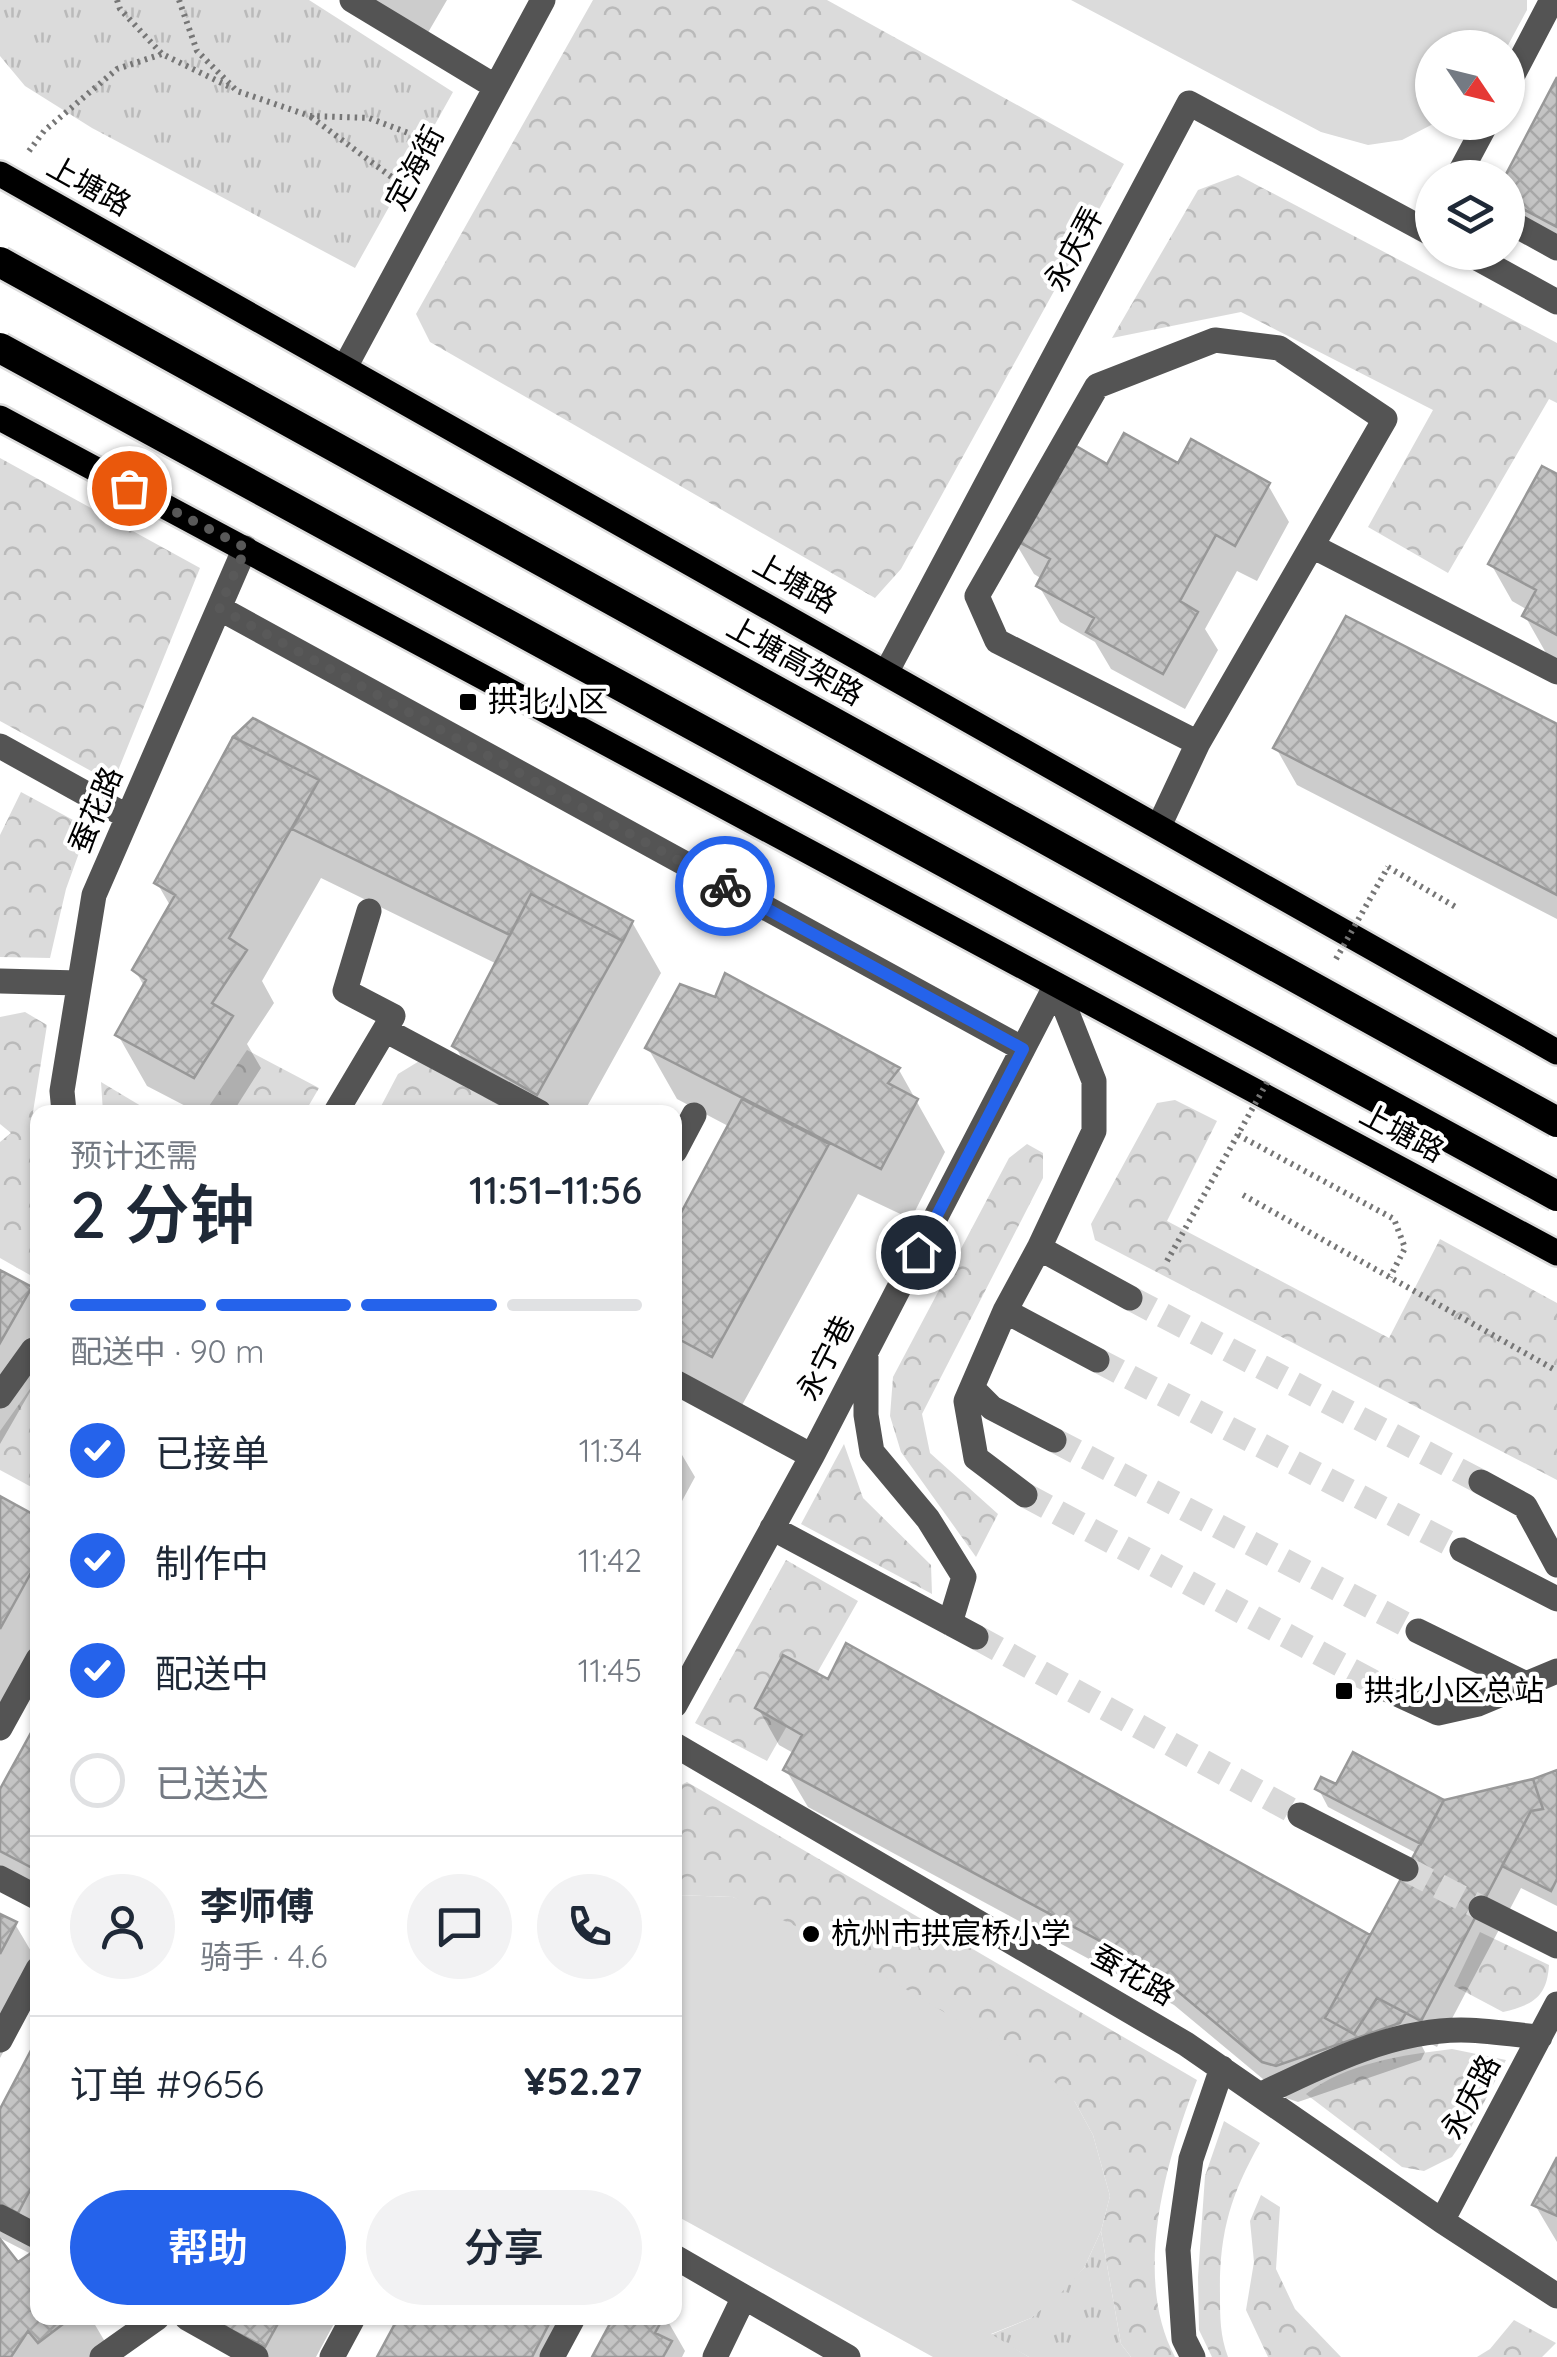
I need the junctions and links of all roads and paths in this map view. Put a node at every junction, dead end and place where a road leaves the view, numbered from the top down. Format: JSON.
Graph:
{"nodes":[{"id":1,"x":117,"y":0,"type":"edge"},
{"id":2,"x":179,"y":0,"type":"edge"},
{"id":3,"x":352,"y":0,"type":"edge"},
{"id":4,"x":542,"y":0,"type":"edge"},
{"id":5,"x":1552,"y":0,"type":"edge"},
{"id":6,"x":1525,"y":52,"type":"edge"},
{"id":7,"x":162,"y":54,"type":"junction"},
{"id":8,"x":496,"y":87,"type":"junction"},
{"id":9,"x":237,"y":91,"type":"junction"},
{"id":10,"x":310,"y":116,"type":"junction"},
{"id":11,"x":460,"y":153,"type":"junction"},
{"id":12,"x":4,"y":176,"type":"edge"},
{"id":13,"x":430,"y":209,"type":"junction"},
{"id":14,"x":1415,"y":225,"type":"edge"},
{"id":15,"x":1525,"y":230,"type":"edge"},
{"id":16,"x":1557,"y":248,"type":"edge"},
{"id":17,"x":0,"y":262,"type":"edge"},
{"id":18,"x":1499,"y":270,"type":"edge"},
{"id":19,"x":1557,"y":302,"type":"edge"},
{"id":20,"x":0,"y":348,"type":"edge"},
{"id":21,"x":345,"y":367,"type":"junction"},
{"id":22,"x":0,"y":418,"type":"edge"},
{"id":23,"x":1312,"y":546,"type":"junction"},
{"id":24,"x":246,"y":548,"type":"junction"},
{"id":25,"x":219,"y":608,"type":"junction"},
{"id":26,"x":886,"y":671,"type":"junction"},
{"id":27,"x":1557,"y":672,"type":"edge"},
{"id":28,"x":1198,"y":742,"type":"junction"},
{"id":29,"x":0,"y":746,"type":"edge"},
{"id":30,"x":128,"y":817,"type":"junction"},
{"id":31,"x":1159,"y":826,"type":"junction"},
{"id":32,"x":1388,"y":867,"type":"dead end"},
{"id":33,"x":1459,"y":909,"type":"dead end"},
{"id":34,"x":369,"y":911,"type":"dead end"},
{"id":35,"x":0,"y":981,"type":"edge"},
{"id":36,"x":80,"y":984,"type":"junction"},
{"id":37,"x":1056,"y":984,"type":"junction"},
{"id":38,"x":384,"y":1030,"type":"junction"},
{"id":39,"x":1023,"y":1049,"type":"junction"},
{"id":40,"x":1557,"y":1052,"type":"edge"},
{"id":41,"x":63,"y":1105,"type":"edge"},
{"id":42,"x":340,"y":1105,"type":"edge"},
{"id":43,"x":526,"y":1105,"type":"edge"},
{"id":44,"x":694,"y":1114,"type":"dead end"},
{"id":45,"x":1557,"y":1122,"type":"edge"},
{"id":46,"x":1238,"y":1135,"type":"dead end"},
{"id":47,"x":682,"y":1138,"type":"edge"},
{"id":48,"x":1243,"y":1194,"type":"dead end"},
{"id":49,"x":1557,"y":1196,"type":"edge"},
{"id":50,"x":1039,"y":1248,"type":"junction"},
{"id":51,"x":1557,"y":1253,"type":"edge"},
{"id":52,"x":1390,"y":1278,"type":"junction"},
{"id":53,"x":1130,"y":1298,"type":"tunnel mouth"},
{"id":54,"x":1005,"y":1311,"type":"junction"},
{"id":55,"x":866,"y":1353,"type":"junction"},
{"id":56,"x":30,"y":1355,"type":"edge"},
{"id":57,"x":1097,"y":1360,"type":"tunnel mouth"},
{"id":58,"x":1557,"y":1371,"type":"edge"},
{"id":59,"x":682,"y":1386,"type":"edge"},
{"id":60,"x":972,"y":1388,"type":"junction"},
{"id":61,"x":0,"y":1396,"type":"edge"},
{"id":62,"x":1054,"y":1440,"type":"tunnel mouth"},
{"id":63,"x":812,"y":1456,"type":"junction"},
{"id":64,"x":1481,"y":1482,"type":"tunnel mouth"},
{"id":65,"x":1025,"y":1496,"type":"tunnel mouth"},
{"id":66,"x":772,"y":1528,"type":"junction"},
{"id":67,"x":1462,"y":1550,"type":"tunnel mouth"},
{"id":68,"x":1557,"y":1565,"type":"edge"},
{"id":69,"x":1557,"y":1599,"type":"edge"},
{"id":70,"x":950,"y":1623,"type":"junction"},
{"id":71,"x":1418,"y":1631,"type":"tunnel mouth"},
{"id":72,"x":976,"y":1637,"type":"tunnel mouth"},
{"id":73,"x":1557,"y":1671,"type":"edge"},
{"id":74,"x":30,"y":1674,"type":"edge"},
{"id":75,"x":1524,"y":1683,"type":"junction"},
{"id":76,"x":1386,"y":1689,"type":"tunnel mouth"},
{"id":77,"x":682,"y":1692,"type":"edge"},
{"id":78,"x":0,"y":1728,"type":"edge"},
{"id":79,"x":682,"y":1749,"type":"edge"},
{"id":80,"x":1300,"y":1814,"type":"tunnel mouth"},
{"id":81,"x":1406,"y":1870,"type":"tunnel mouth"},
{"id":82,"x":0,"y":1878,"type":"edge"},
{"id":83,"x":30,"y":1894,"type":"edge"},
{"id":84,"x":1480,"y":1908,"type":"tunnel mouth"},
{"id":85,"x":1557,"y":1946,"type":"edge"},
{"id":86,"x":30,"y":1983,"type":"edge"},
{"id":87,"x":1557,"y":2004,"type":"edge"},
{"id":88,"x":1540,"y":2037,"type":"junction"},
{"id":89,"x":0,"y":2040,"type":"edge"},
{"id":90,"x":1222,"y":2068,"type":"junction"},
{"id":91,"x":1260,"y":2095,"type":"junction"},
{"id":92,"x":0,"y":2217,"type":"edge"},
{"id":93,"x":1442,"y":2221,"type":"junction"},
{"id":94,"x":30,"y":2233,"type":"edge"},
{"id":95,"x":682,"y":2262,"type":"edge"},
{"id":96,"x":1557,"y":2296,"type":"edge"},
{"id":97,"x":744,"y":2298,"type":"junction"},
{"id":98,"x":148,"y":2325,"type":"edge"},
{"id":99,"x":200,"y":2325,"type":"edge"},
{"id":100,"x":348,"y":2325,"type":"edge"},
{"id":101,"x":569,"y":2325,"type":"edge"},
{"id":102,"x":806,"y":2347,"type":"edge"},
{"id":103,"x":102,"y":2357,"type":"edge"},
{"id":104,"x":256,"y":2357,"type":"edge"},
{"id":105,"x":332,"y":2357,"type":"edge"},
{"id":106,"x":552,"y":2357,"type":"edge"},
{"id":107,"x":715,"y":2357,"type":"edge"},
{"id":108,"x":848,"y":2357,"type":"edge"},
{"id":109,"x":1193,"y":2357,"type":"edge"}],
"edges":[{"from":1,"to":7,"type":"path"},
{"from":2,"to":9,"type":"path"},
{"from":3,"to":8,"type":"street"},
{"from":4,"to":8,"type":"street","name":"定海街"},
{"from":5,"to":6,"type":"street"},
{"from":7,"to":9,"type":"path"},
{"from":7,"to":12,"type":"path"},
{"from":8,"to":11,"type":"street","name":"定海街"},
{"from":9,"to":10,"type":"path"},
{"from":10,"to":11,"type":"path"},
{"from":10,"to":13,"type":"path"},
{"from":11,"to":13,"type":"street","name":"定海街"},
{"from":12,"to":21,"type":"main road","name":"上塘路"},
{"from":13,"to":21,"type":"street","name":"定海街"},
{"from":14,"to":26,"type":"street","name":"永庆弄"},
{"from":15,"to":16,"type":"street"},
{"from":17,"to":45,"type":"highway","name":"上塘高架路","bridge":true},
{"from":18,"to":19,"type":"street"},
{"from":20,"to":49,"type":"highway","bridge":true},
{"from":21,"to":26,"type":"main road","name":"上塘路"},
{"from":22,"to":24,"type":"main road","name":"上塘路"},
{"from":23,"to":27,"type":"street"},
{"from":23,"to":28,"type":"street"},
{"from":23,"to":28,"type":"street"},
{"from":24,"to":25,"type":"street","name":"蚕花路"},
{"from":24,"to":37,"type":"main road","name":"上塘路"},
{"from":25,"to":30,"type":"street","name":"蚕花路"},
{"from":25,"to":39,"type":"street"},
{"from":26,"to":31,"type":"main road","name":"上塘路"},
{"from":28,"to":31,"type":"street"},
{"from":29,"to":30,"type":"street"},
{"from":30,"to":36,"type":"street","name":"蚕花路"},
{"from":31,"to":40,"type":"main road","name":"上塘路"},
{"from":32,"to":33,"type":"path"},
{"from":34,"to":38,"type":"street"},
{"from":35,"to":36,"type":"street"},
{"from":36,"to":41,"type":"street","name":"蚕花路"},
{"from":37,"to":39,"type":"street","name":"永宁巷"},
{"from":37,"to":50,"type":"street"},
{"from":37,"to":51,"type":"main road","name":"上塘路"},
{"from":38,"to":42,"type":"street"},
{"from":38,"to":43,"type":"street"},
{"from":39,"to":55,"type":"street","name":"永宁巷"},
{"from":44,"to":47,"type":"street"},
{"from":46,"to":52,"type":"path"},
{"from":48,"to":52,"type":"path"},
{"from":50,"to":53,"type":"street"},
{"from":50,"to":54,"type":"street"},
{"from":52,"to":58,"type":"path"},
{"from":54,"to":57,"type":"street"},
{"from":54,"to":60,"type":"street"},
{"from":55,"to":63,"type":"street","name":"永宁巷"},
{"from":55,"to":70,"type":"street"},
{"from":56,"to":61,"type":"street"},
{"from":59,"to":63,"type":"street"},
{"from":60,"to":62,"type":"street"},
{"from":60,"to":65,"type":"street"},
{"from":63,"to":66,"type":"street","name":"永宁巷"},
{"from":64,"to":68,"type":"street"},
{"from":66,"to":70,"type":"street"},
{"from":66,"to":77,"type":"street","name":"永宁巷"},
{"from":67,"to":69,"type":"street"},
{"from":70,"to":72,"type":"street"},
{"from":71,"to":75,"type":"street"},
{"from":73,"to":75,"type":"street"},
{"from":74,"to":78,"type":"street"},
{"from":75,"to":76,"type":"street"},
{"from":79,"to":90,"type":"street","name":"蚕花路"},
{"from":80,"to":81,"type":"street"},
{"from":82,"to":83,"type":"street"},
{"from":84,"to":85,"type":"street"},
{"from":86,"to":89,"type":"street"},
{"from":87,"to":88,"type":"street","name":"永庆路"},
{"from":88,"to":91,"type":"street"},
{"from":88,"to":93,"type":"street","name":"永庆路"},
{"from":90,"to":91,"type":"street","name":"蚕花路"},
{"from":90,"to":109,"type":"street"},
{"from":91,"to":93,"type":"street","name":"蚕花路"},
{"from":92,"to":94,"type":"street"},
{"from":93,"to":96,"type":"street","name":"蚕花路"},
{"from":95,"to":97,"type":"street"},
{"from":97,"to":102,"type":"street"},
{"from":97,"to":107,"type":"street"},
{"from":98,"to":103,"type":"street"},
{"from":99,"to":104,"type":"street"},
{"from":100,"to":105,"type":"street"},
{"from":101,"to":106,"type":"street"},
{"from":102,"to":108,"type":"street"}]}
